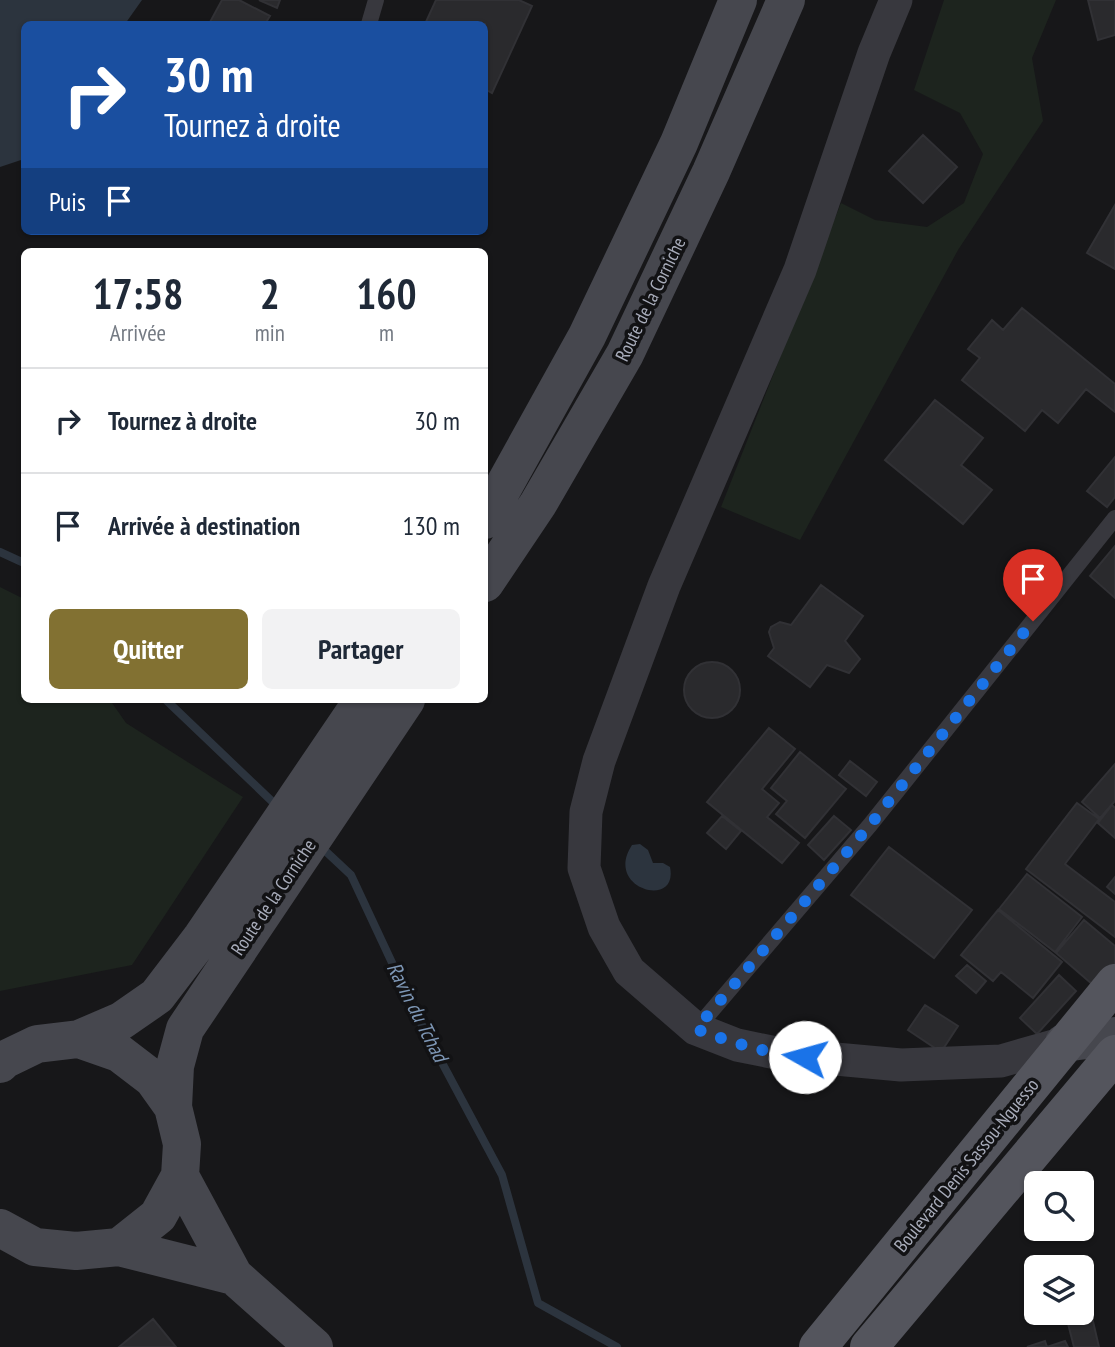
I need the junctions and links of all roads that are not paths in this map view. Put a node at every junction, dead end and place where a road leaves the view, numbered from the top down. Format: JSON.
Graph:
{"nodes":[{"id":1,"x":376,"y":0,"type":"edge"},
{"id":2,"x":738,"y":0,"type":"edge"},
{"id":3,"x":786,"y":0,"type":"edge"},
{"id":4,"x":896,"y":0,"type":"edge"},
{"id":5,"x":370,"y":21,"type":"edge"},
{"id":6,"x":488,"y":515,"type":"edge"},
{"id":7,"x":1115,"y":518,"type":"edge"},
{"id":8,"x":488,"y":579,"type":"edge"},
{"id":9,"x":361,"y":703,"type":"edge"},
{"id":10,"x":404,"y":703,"type":"edge"},
{"id":11,"x":219,"y":944,"type":"junction"},
{"id":12,"x":1115,"y":983,"type":"edge"},
{"id":13,"x":696,"y":1029,"type":"junction"},
{"id":14,"x":1115,"y":1036,"type":"edge"},
{"id":15,"x":79,"y":1038,"type":"junction"},
{"id":16,"x":0,"y":1041,"type":"edge"},
{"id":17,"x":1064,"y":1043,"type":"junction"},
{"id":18,"x":37,"y":1044,"type":"junction"},
{"id":19,"x":1115,"y":1055,"type":"edge"},
{"id":20,"x":0,"y":1064,"type":"edge"},
{"id":21,"x":173,"y":1107,"type":"junction"},
{"id":22,"x":180,"y":1175,"type":"junction"},
{"id":23,"x":0,"y":1228,"type":"edge"},
{"id":24,"x":119,"y":1247,"type":"junction"},
{"id":25,"x":17,"y":1253,"type":"edge"},
{"id":26,"x":234,"y":1276,"type":"junction"},
{"id":27,"x":314,"y":1347,"type":"edge"},
{"id":28,"x":818,"y":1347,"type":"edge"},
{"id":29,"x":869,"y":1347,"type":"edge"}],
"edges":[{"from":1,"to":5,"type":"lane"},
{"from":2,"to":6,"type":"main road"},
{"from":3,"to":8,"type":"main road","name":"Route de la Corniche"},
{"from":4,"to":13,"type":"street"},
{"from":7,"to":13,"type":"lane"},
{"from":9,"to":11,"type":"main road","name":"Route de la Corniche"},
{"from":10,"to":11,"type":"main road","name":"Route de la Corniche"},
{"from":11,"to":15,"type":"main road","name":"Route de la Corniche"},
{"from":11,"to":21,"type":"main road","name":"Route de la Corniche"},
{"from":12,"to":17,"type":"main road","name":"Boulevard Denis Sassou-Nguesso"},
{"from":13,"to":17,"type":"street"},
{"from":14,"to":17,"type":"main road"},
{"from":15,"to":18,"type":"main road"},
{"from":15,"to":21,"type":"main road"},
{"from":16,"to":18,"type":"street"},
{"from":17,"to":28,"type":"main road","name":"Boulevard Denis Sassou-Nguesso"},
{"from":18,"to":20,"type":"main road"},
{"from":19,"to":29,"type":"main road"},
{"from":21,"to":22,"type":"main road"},
{"from":22,"to":24,"type":"main road"},
{"from":22,"to":26,"type":"main road"},
{"from":23,"to":25,"type":"main road"},
{"from":24,"to":25,"type":"main road"},
{"from":24,"to":26,"type":"main road"},
{"from":26,"to":27,"type":"main road"}]}
